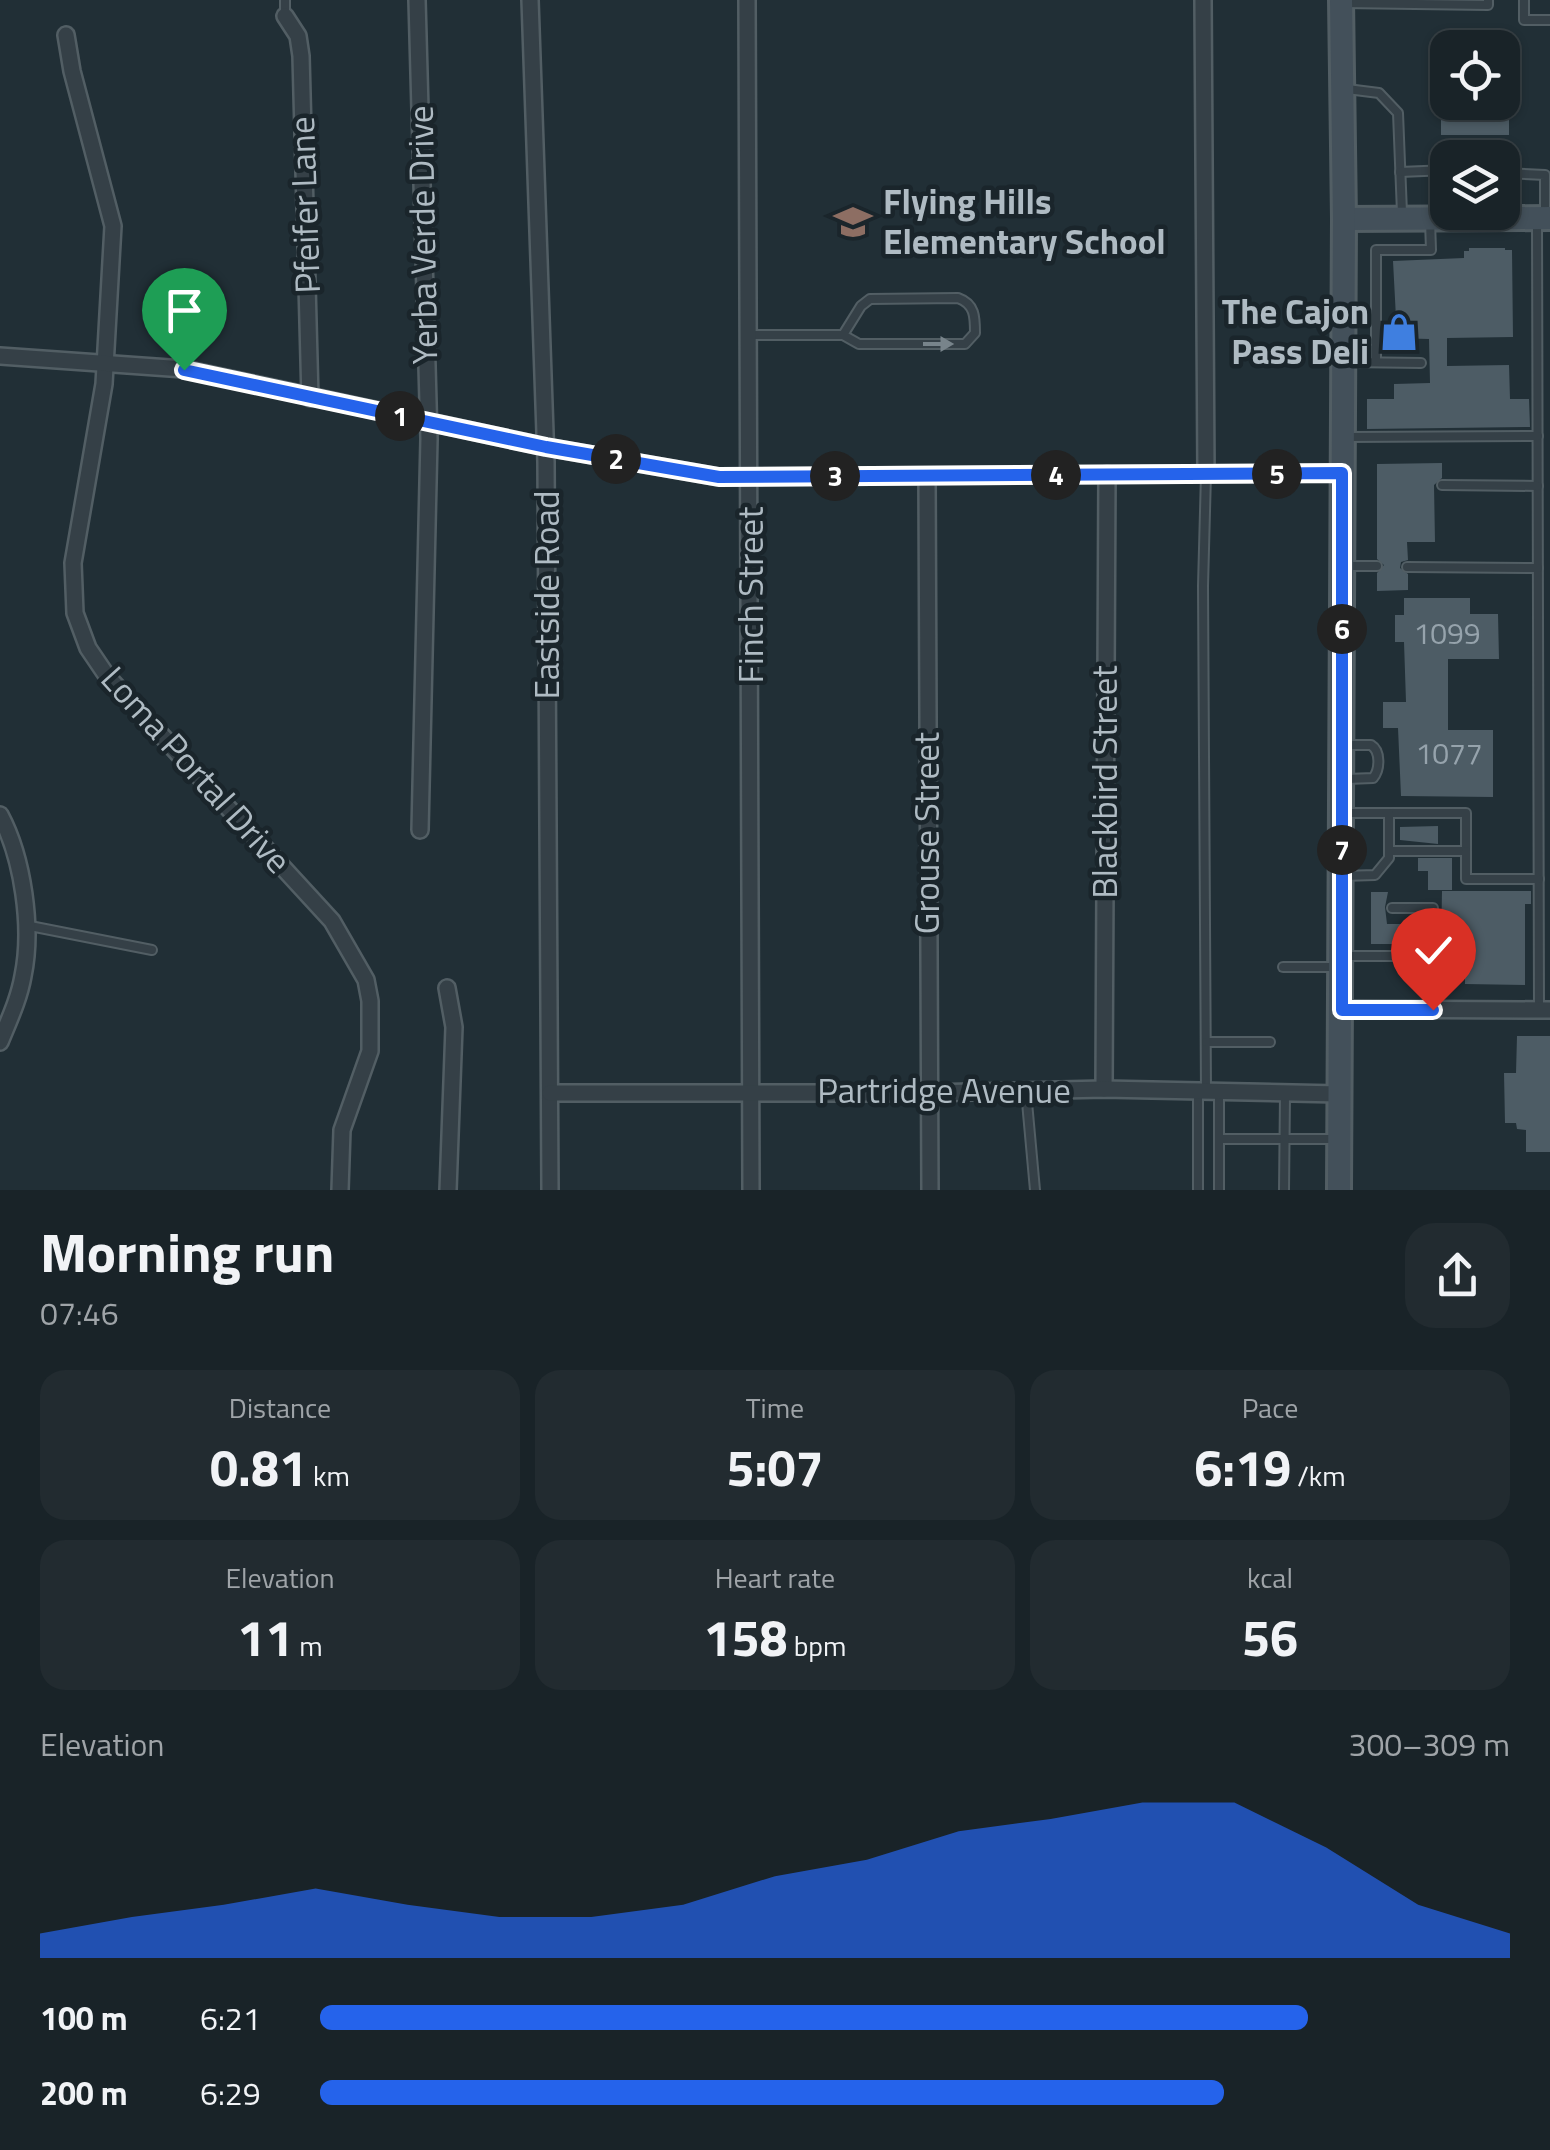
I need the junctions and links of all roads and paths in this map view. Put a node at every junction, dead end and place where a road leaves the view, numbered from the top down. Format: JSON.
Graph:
{"nodes":[{"id":1,"x":417,"y":0,"type":"edge"},
{"id":2,"x":530,"y":0,"type":"edge"},
{"id":3,"x":746,"y":0,"type":"edge"},
{"id":4,"x":1204,"y":0,"type":"edge"},
{"id":5,"x":1488,"y":0,"type":"edge"},
{"id":6,"x":1524,"y":0,"type":"edge"},
{"id":7,"x":1342,"y":1,"type":"edge"},
{"id":8,"x":285,"y":8,"type":"edge"},
{"id":9,"x":1550,"y":20,"type":"edge"},
{"id":10,"x":66,"y":35,"type":"dead end"},
{"id":11,"x":1342,"y":89,"type":"junction"},
{"id":12,"x":1430,"y":171,"type":"edge"},
{"id":13,"x":1400,"y":172,"type":"junction"},
{"id":14,"x":1520,"y":174,"type":"edge"},
{"id":15,"x":1344,"y":218,"type":"junction"},
{"id":16,"x":1402,"y":218,"type":"junction"},
{"id":17,"x":1430,"y":218,"type":"edge"},
{"id":18,"x":1544,"y":219,"type":"edge"},
{"id":19,"x":1430,"y":230,"type":"edge"},
{"id":20,"x":749,"y":335,"type":"junction"},
{"id":21,"x":842,"y":335,"type":"junction"},
{"id":22,"x":0,"y":356,"type":"edge"},
{"id":23,"x":1343,"y":362,"type":"junction"},
{"id":24,"x":1376,"y":362,"type":"junction"},
{"id":25,"x":105,"y":363,"type":"junction"},
{"id":26,"x":1421,"y":363,"type":"dead end"},
{"id":27,"x":310,"y":398,"type":"junction"},
{"id":28,"x":428,"y":422,"type":"junction"},
{"id":29,"x":1538,"y":436,"type":"junction"},
{"id":30,"x":1342,"y":437,"type":"junction"},
{"id":31,"x":546,"y":447,"type":"junction"},
{"id":32,"x":1342,"y":473,"type":"junction"},
{"id":33,"x":1107,"y":474,"type":"junction"},
{"id":34,"x":1206,"y":474,"type":"junction"},
{"id":35,"x":750,"y":476,"type":"junction"},
{"id":36,"x":927,"y":476,"type":"junction"},
{"id":37,"x":1442,"y":485,"type":"dead end"},
{"id":38,"x":1538,"y":486,"type":"junction"},
{"id":39,"x":1342,"y":566,"type":"junction"},
{"id":40,"x":1377,"y":566,"type":"dead end"},
{"id":41,"x":1406,"y":567,"type":"dead end"},
{"id":42,"x":1538,"y":568,"type":"junction"},
{"id":43,"x":1538,"y":596,"type":"junction"},
{"id":44,"x":1550,"y":596,"type":"edge"},
{"id":45,"x":1342,"y":745,"type":"junction"},
{"id":46,"x":1342,"y":780,"type":"junction"},
{"id":47,"x":1342,"y":813,"type":"junction"},
{"id":48,"x":1388,"y":813,"type":"junction"},
{"id":49,"x":0,"y":815,"type":"edge"},
{"id":50,"x":420,"y":830,"type":"dead end"},
{"id":51,"x":1388,"y":850,"type":"junction"},
{"id":52,"x":1466,"y":850,"type":"junction"},
{"id":53,"x":1342,"y":876,"type":"junction"},
{"id":54,"x":1539,"y":879,"type":"junction"},
{"id":55,"x":1392,"y":908,"type":"dead end"},
{"id":56,"x":24,"y":925,"type":"junction"},
{"id":57,"x":152,"y":950,"type":"dead end"},
{"id":58,"x":1433,"y":956,"type":"junction"},
{"id":59,"x":1342,"y":962,"type":"junction"},
{"id":60,"x":1283,"y":967,"type":"dead end"},
{"id":61,"x":447,"y":988,"type":"dead end"},
{"id":62,"x":1342,"y":1010,"type":"junction"},
{"id":63,"x":1433,"y":1010,"type":"junction"},
{"id":64,"x":1545,"y":1010,"type":"edge"},
{"id":65,"x":0,"y":1042,"type":"edge"},
{"id":66,"x":1206,"y":1042,"type":"junction"},
{"id":67,"x":1270,"y":1042,"type":"dead end"},
{"id":68,"x":1104,"y":1089,"type":"junction"},
{"id":69,"x":1026,"y":1091,"type":"junction"},
{"id":70,"x":752,"y":1092,"type":"junction"},
{"id":71,"x":550,"y":1093,"type":"junction"},
{"id":72,"x":927,"y":1093,"type":"junction"},
{"id":73,"x":1208,"y":1093,"type":"junction"},
{"id":74,"x":1285,"y":1093,"type":"junction"},
{"id":75,"x":1339,"y":1094,"type":"junction"},
{"id":76,"x":1220,"y":1138,"type":"junction"},
{"id":77,"x":1284,"y":1138,"type":"junction"},
{"id":78,"x":1339,"y":1138,"type":"junction"},
{"id":79,"x":340,"y":1190,"type":"edge"},
{"id":80,"x":448,"y":1190,"type":"edge"},
{"id":81,"x":550,"y":1190,"type":"edge"},
{"id":82,"x":751,"y":1190,"type":"edge"},
{"id":83,"x":930,"y":1190,"type":"edge"},
{"id":84,"x":1035,"y":1190,"type":"edge"},
{"id":85,"x":1198,"y":1190,"type":"edge"},
{"id":86,"x":1219,"y":1190,"type":"edge"},
{"id":87,"x":1284,"y":1190,"type":"edge"},
{"id":88,"x":1339,"y":1190,"type":"edge"}],
"edges":[{"from":1,"to":28,"type":"street","name":"Yerba Verde Drive"},
{"from":2,"to":31,"type":"street","name":"Eastside Road"},
{"from":3,"to":20,"type":"street","name":"Finch Street"},
{"from":4,"to":34,"type":"street"},
{"from":5,"to":7,"type":"lane"},
{"from":6,"to":9,"type":"lane"},
{"from":7,"to":11,"type":"main road"},
{"from":8,"to":27,"type":"street","name":"Pfeifer Lane"},
{"from":10,"to":25,"type":"street","name":"Loma Portal Drive"},
{"from":11,"to":13,"type":"lane"},
{"from":11,"to":15,"type":"main road"},
{"from":12,"to":13,"type":"lane"},
{"from":13,"to":16,"type":"lane"},
{"from":14,"to":18,"type":"lane"},
{"from":15,"to":16,"type":"main road"},
{"from":15,"to":23,"type":"main road"},
{"from":16,"to":17,"type":"main road"},
{"from":18,"to":29,"type":"lane"},
{"from":19,"to":24,"type":"lane"},
{"from":20,"to":21,"type":"lane"},
{"from":20,"to":35,"type":"street","name":"Finch Street"},
{"from":21,"to":21,"type":"lane","one_way":true},
{"from":22,"to":25,"type":"street"},
{"from":23,"to":24,"type":"lane"},
{"from":23,"to":30,"type":"main road"},
{"from":24,"to":26,"type":"lane"},
{"from":25,"to":27,"type":"street"},
{"from":25,"to":79,"type":"street","name":"Loma Portal Drive"},
{"from":27,"to":28,"type":"street"},
{"from":28,"to":31,"type":"street"},
{"from":28,"to":50,"type":"street","name":"Yerba Verde Drive"},
{"from":29,"to":30,"type":"lane"},
{"from":29,"to":38,"type":"lane"},
{"from":30,"to":32,"type":"main road"},
{"from":31,"to":35,"type":"street"},
{"from":31,"to":71,"type":"street","name":"Eastside Road"},
{"from":32,"to":34,"type":"street"},
{"from":32,"to":39,"type":"main road"},
{"from":33,"to":34,"type":"street"},
{"from":33,"to":36,"type":"street"},
{"from":33,"to":68,"type":"street","name":"Blackbird Street"},
{"from":34,"to":66,"type":"lane"},
{"from":35,"to":36,"type":"street"},
{"from":35,"to":70,"type":"street","name":"Finch Street"},
{"from":36,"to":72,"type":"street","name":"Grouse Street"},
{"from":37,"to":38,"type":"lane"},
{"from":38,"to":42,"type":"lane"},
{"from":39,"to":40,"type":"lane"},
{"from":39,"to":45,"type":"main road"},
{"from":41,"to":42,"type":"lane"},
{"from":42,"to":43,"type":"lane"},
{"from":43,"to":44,"type":"lane"},
{"from":43,"to":54,"type":"lane"},
{"from":45,"to":46,"type":"main road"},
{"from":45,"to":46,"type":"lane"},
{"from":46,"to":47,"type":"main road"},
{"from":47,"to":48,"type":"lane"},
{"from":47,"to":53,"type":"main road"},
{"from":48,"to":51,"type":"lane"},
{"from":48,"to":52,"type":"lane"},
{"from":49,"to":56,"type":"street"},
{"from":51,"to":52,"type":"lane"},
{"from":51,"to":53,"type":"lane"},
{"from":52,"to":54,"type":"lane"},
{"from":53,"to":59,"type":"main road"},
{"from":54,"to":64,"type":"lane"},
{"from":55,"to":58,"type":"lane"},
{"from":56,"to":57,"type":"lane"},
{"from":56,"to":65,"type":"street"},
{"from":58,"to":59,"type":"lane"},
{"from":58,"to":63,"type":"lane"},
{"from":59,"to":60,"type":"lane"},
{"from":59,"to":62,"type":"main road"},
{"from":61,"to":80,"type":"street"},
{"from":62,"to":63,"type":"street"},
{"from":62,"to":75,"type":"main road"},
{"from":63,"to":64,"type":"street"},
{"from":66,"to":67,"type":"lane"},
{"from":66,"to":73,"type":"lane"},
{"from":68,"to":69,"type":"street","name":"Partridge Avenue"},
{"from":68,"to":73,"type":"street","name":"Partridge Avenue"},
{"from":69,"to":72,"type":"street","name":"Partridge Avenue"},
{"from":69,"to":84,"type":"lane"},
{"from":70,"to":71,"type":"street","name":"Partridge Avenue"},
{"from":70,"to":72,"type":"street","name":"Partridge Avenue"},
{"from":70,"to":82,"type":"street","name":"Finch Street"},
{"from":71,"to":81,"type":"street","name":"Eastside Road"},
{"from":72,"to":83,"type":"street","name":"Grouse Street"},
{"from":73,"to":74,"type":"street","name":"Partridge Avenue"},
{"from":73,"to":76,"type":"lane"},
{"from":73,"to":85,"type":"lane"},
{"from":74,"to":75,"type":"street","name":"Partridge Avenue"},
{"from":74,"to":77,"type":"lane"},
{"from":75,"to":78,"type":"main road"},
{"from":76,"to":77,"type":"lane"},
{"from":76,"to":86,"type":"lane"},
{"from":77,"to":78,"type":"lane"},
{"from":77,"to":87,"type":"lane"},
{"from":78,"to":88,"type":"main road"}]}
